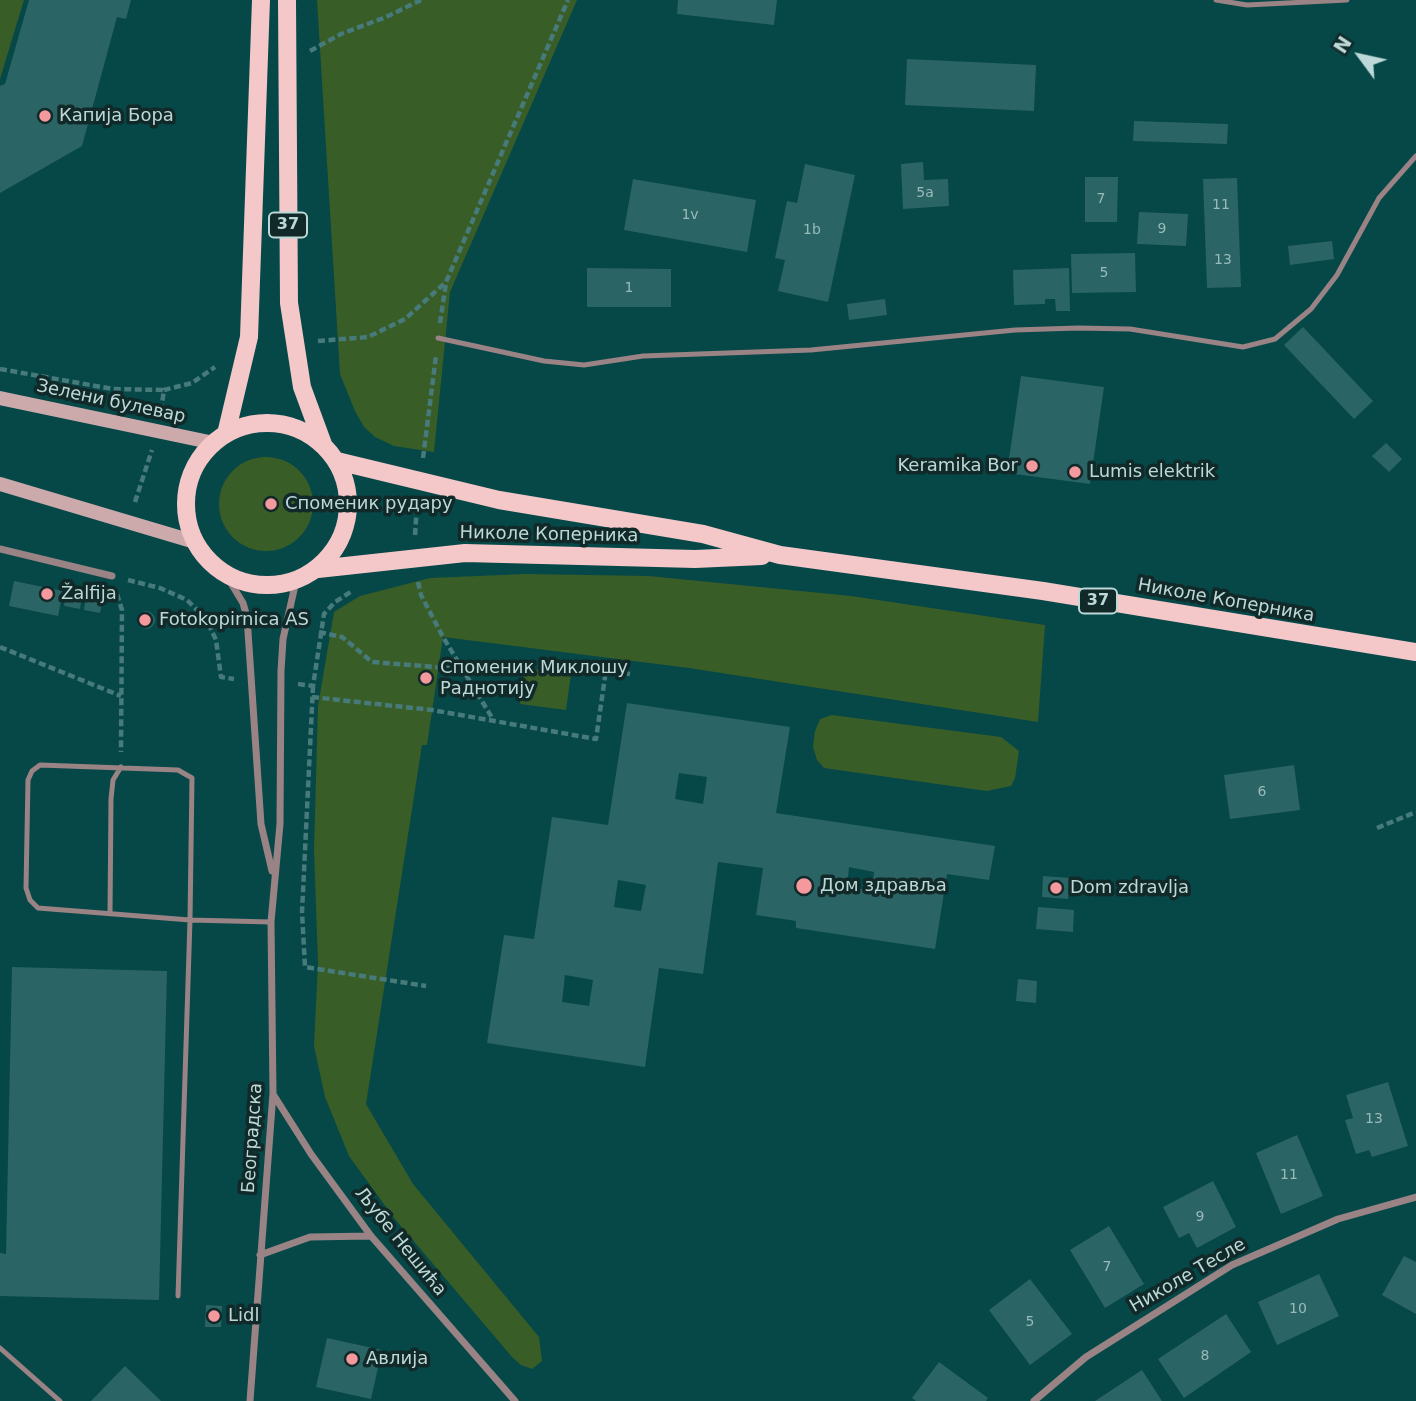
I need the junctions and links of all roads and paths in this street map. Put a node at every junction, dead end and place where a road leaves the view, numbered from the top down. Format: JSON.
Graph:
{"nodes":[{"id":1,"x":261,"y":0,"type":"edge"},
{"id":2,"x":287,"y":0,"type":"edge"},
{"id":3,"x":421,"y":0,"type":"edge"},
{"id":4,"x":568,"y":0,"type":"edge"},
{"id":5,"x":1216,"y":0,"type":"edge"},
{"id":6,"x":1347,"y":0,"type":"edge"},
{"id":7,"x":286,"y":64,"type":"junction"},
{"id":8,"x":1416,"y":156,"type":"edge"},
{"id":9,"x":438,"y":338,"type":"dead end"},
{"id":10,"x":293,"y":340,"type":"junction"},
{"id":11,"x":0,"y":369,"type":"edge"},
{"id":12,"x":164,"y":390,"type":"dead end"},
{"id":13,"x":0,"y":398,"type":"edge"},
{"id":14,"x":220,"y":438,"type":"junction"},
{"id":15,"x":323,"y":444,"type":"junction"},
{"id":16,"x":337,"y":461,"type":"junction"},
{"id":17,"x":0,"y":484,"type":"edge"},
{"id":18,"x":195,"y":542,"type":"junction"},
{"id":19,"x":0,"y":549,"type":"edge"},
{"id":20,"x":780,"y":555,"type":"junction"},
{"id":21,"x":317,"y":569,"type":"junction"},
{"id":22,"x":226,"y":575,"type":"junction"},
{"id":23,"x":417,"y":575,"type":"dead end"},
{"id":24,"x":112,"y":576,"type":"dead end"},
{"id":25,"x":296,"y":580,"type":"junction"},
{"id":26,"x":319,"y":632,"type":"dead end"},
{"id":27,"x":0,"y":647,"type":"edge"},
{"id":28,"x":1416,"y":652,"type":"edge"},
{"id":29,"x":462,"y":669,"type":"junction"},
{"id":30,"x":630,"y":674,"type":"dead end"},
{"id":31,"x":313,"y":686,"type":"dead end"},
{"id":32,"x":121,"y":696,"type":"dead end"},
{"id":33,"x":312,"y":697,"type":"junction"},
{"id":34,"x":494,"y":721,"type":"junction"},
{"id":35,"x":121,"y":767,"type":"junction"},
{"id":36,"x":1416,"y":812,"type":"edge"},
{"id":37,"x":1377,"y":828,"type":"dead end"},
{"id":38,"x":274,"y":876,"type":"junction"},
{"id":39,"x":110,"y":915,"type":"junction"},
{"id":40,"x":190,"y":920,"type":"junction"},
{"id":41,"x":271,"y":922,"type":"junction"},
{"id":42,"x":426,"y":986,"type":"dead end"},
{"id":43,"x":273,"y":1093,"type":"junction"},
{"id":44,"x":1416,"y":1197,"type":"edge"},
{"id":45,"x":371,"y":1236,"type":"junction"},
{"id":46,"x":260,"y":1255,"type":"junction"},
{"id":47,"x":178,"y":1296,"type":"dead end"},
{"id":48,"x":0,"y":1348,"type":"edge"},
{"id":49,"x":60,"y":1401,"type":"edge"},
{"id":50,"x":250,"y":1401,"type":"edge"},
{"id":51,"x":515,"y":1401,"type":"edge"},
{"id":52,"x":1034,"y":1401,"type":"edge"}],
"edges":[{"from":1,"to":14,"type":"main road","number":"37"},
{"from":2,"to":7,"type":"main road","number":"37"},
{"from":3,"to":7,"type":"path"},
{"from":4,"to":10,"type":"path"},
{"from":5,"to":6,"type":"lane"},
{"from":7,"to":10,"type":"main road","number":"37"},
{"from":8,"to":9,"type":"lane"},
{"from":10,"to":15,"type":"main road","number":"37"},
{"from":11,"to":12,"type":"path"},
{"from":13,"to":14,"type":"street","name":"Зелени булевар"},
{"from":14,"to":15,"type":"main road","number":"37"},
{"from":14,"to":18,"type":"main road","number":"37"},
{"from":15,"to":16,"type":"main road","number":"37"},
{"from":16,"to":20,"type":"main road","name":"Николе Коперника","number":"37"},
{"from":16,"to":21,"type":"main road","number":"37"},
{"from":17,"to":18,"type":"street"},
{"from":18,"to":22,"type":"main road","number":"37"},
{"from":19,"to":24,"type":"street"},
{"from":20,"to":21,"type":"main road","name":"Николе Коперника","number":"37"},
{"from":20,"to":28,"type":"main road","name":"Николе Коперника","number":"37"},
{"from":21,"to":25,"type":"main road","number":"37"},
{"from":22,"to":25,"type":"main road","number":"37"},
{"from":22,"to":38,"type":"street","name":"Београдска"},
{"from":23,"to":29,"type":"path"},
{"from":25,"to":38,"type":"street","name":"Београдска"},
{"from":26,"to":29,"type":"path"},
{"from":27,"to":32,"type":"path"},
{"from":29,"to":34,"type":"path"},
{"from":30,"to":34,"type":"path"},
{"from":31,"to":33,"type":"path"},
{"from":33,"to":34,"type":"path"},
{"from":33,"to":42,"type":"path"},
{"from":35,"to":39,"type":"lane"},
{"from":35,"to":39,"type":"lane"},
{"from":35,"to":40,"type":"lane"},
{"from":36,"to":37,"type":"path"},
{"from":38,"to":41,"type":"street","name":"Београдска"},
{"from":39,"to":40,"type":"lane"},
{"from":40,"to":41,"type":"lane"},
{"from":40,"to":47,"type":"lane"},
{"from":41,"to":43,"type":"street","name":"Београдска"},
{"from":43,"to":45,"type":"street","name":"Љубе Нешића"},
{"from":43,"to":46,"type":"street","name":"Београдска"},
{"from":44,"to":52,"type":"street","name":"Николе Тесле"},
{"from":45,"to":46,"type":"street"},
{"from":45,"to":51,"type":"street","name":"Љубе Нешића"},
{"from":46,"to":50,"type":"street","name":"Београдска"},
{"from":48,"to":49,"type":"lane"}]}
